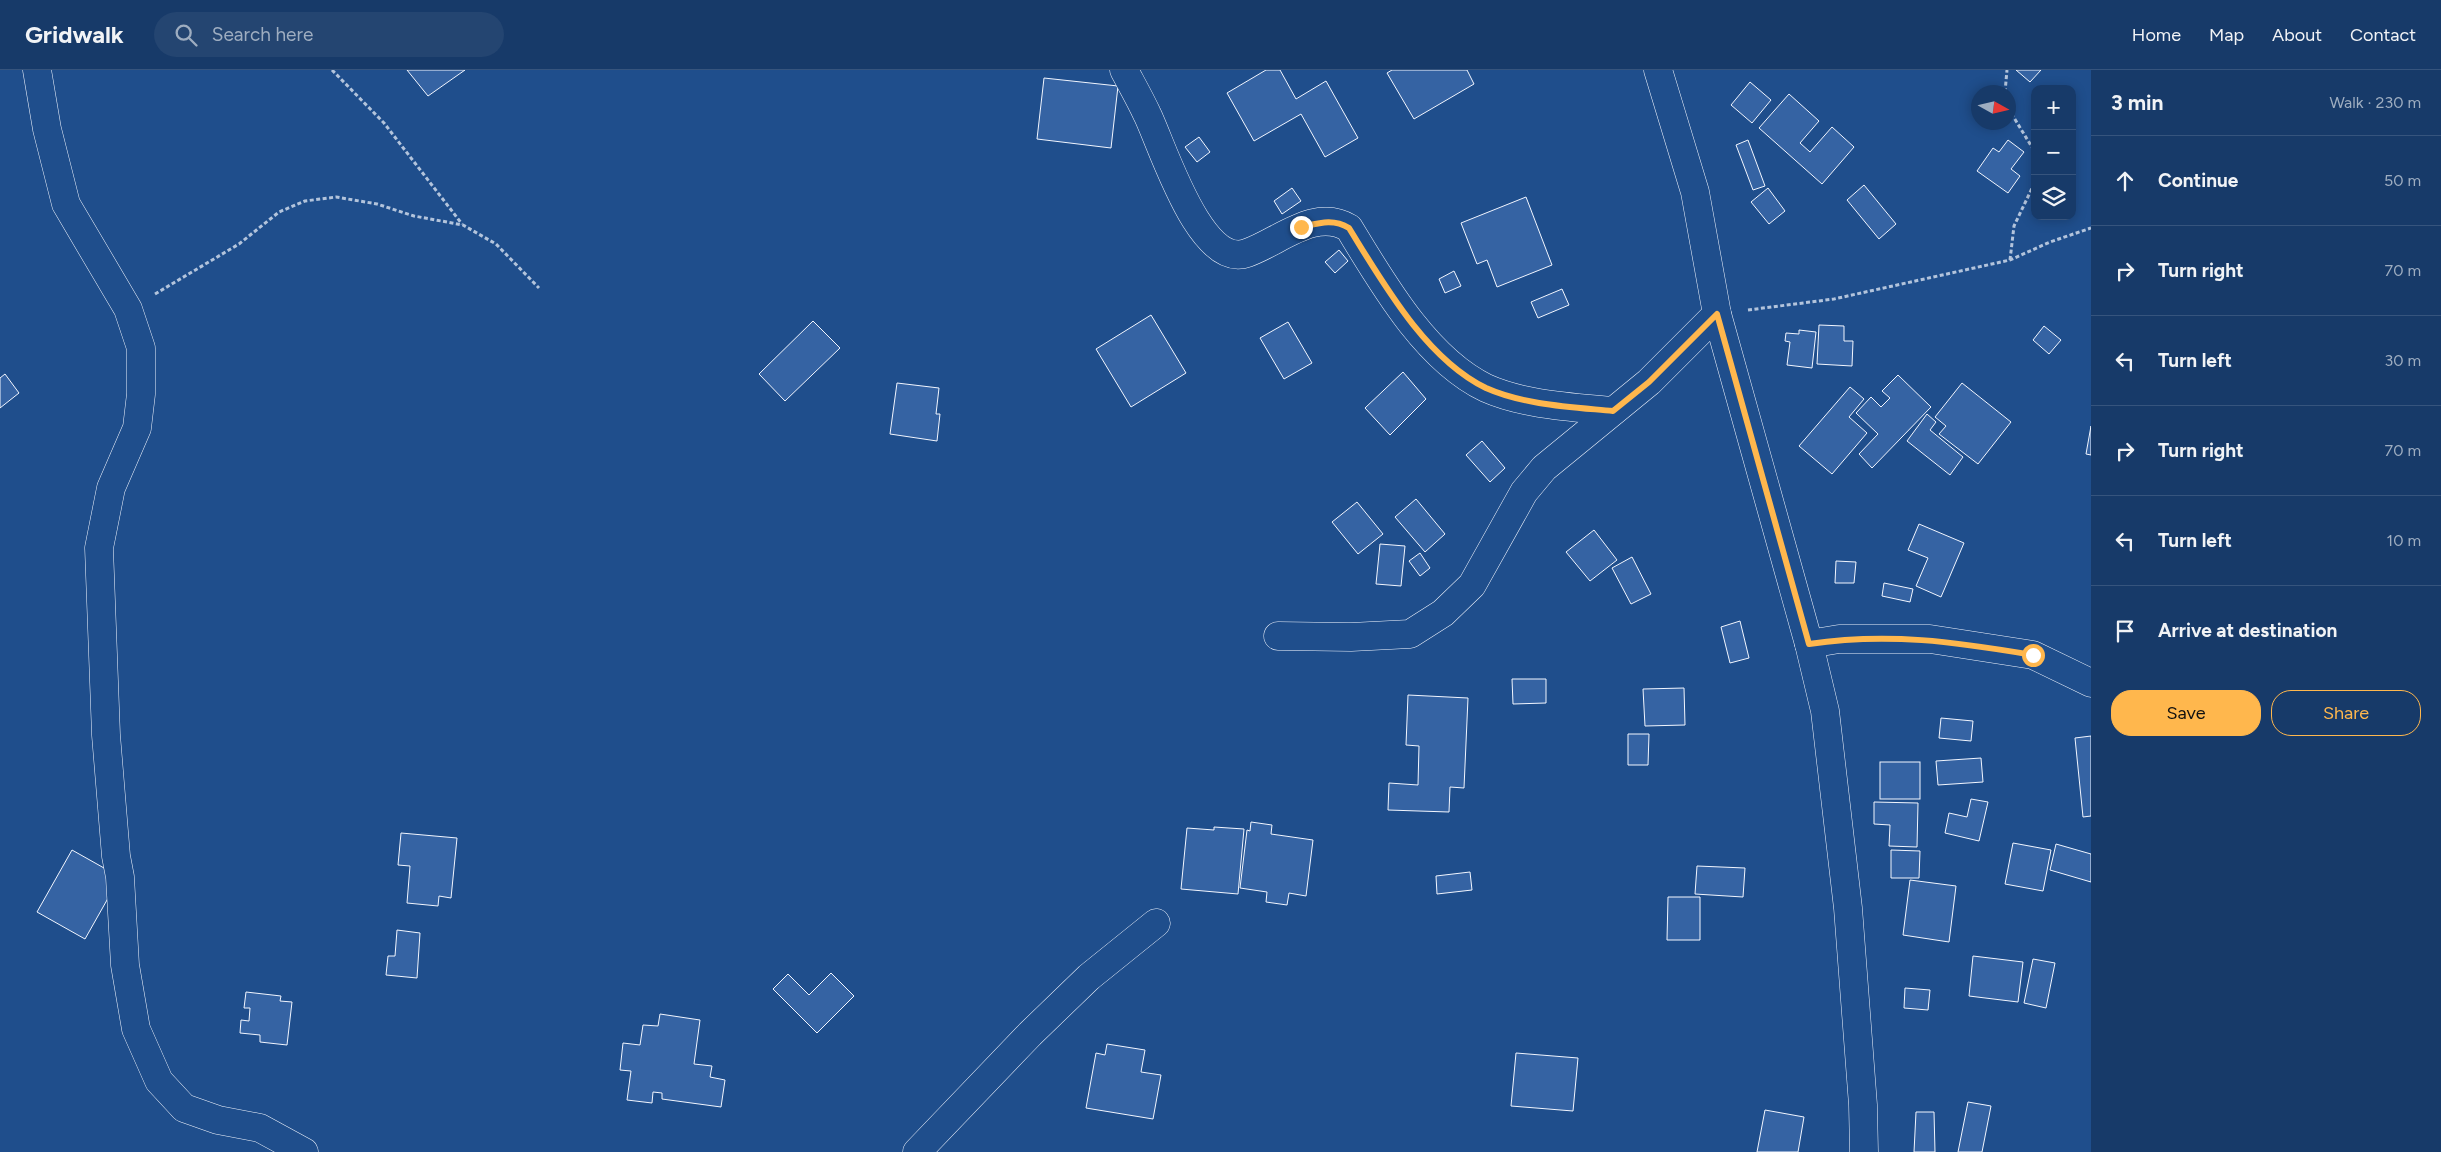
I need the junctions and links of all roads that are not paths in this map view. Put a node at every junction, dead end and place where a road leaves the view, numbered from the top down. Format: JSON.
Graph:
{"nodes":[{"id":1,"x":37,"y":70,"type":"edge"},
{"id":2,"x":1124,"y":70,"type":"edge"},
{"id":3,"x":1658,"y":70,"type":"edge"},
{"id":4,"x":1717,"y":314,"type":"junction"},
{"id":5,"x":1613,"y":411,"type":"junction"},
{"id":6,"x":1278,"y":636,"type":"dead end"},
{"id":7,"x":1809,"y":644,"type":"junction"},
{"id":8,"x":2091,"y":683,"type":"edge"},
{"id":9,"x":1156,"y":923,"type":"dead end"},
{"id":10,"x":304,"y":1152,"type":"edge"},
{"id":11,"x":916,"y":1152,"type":"edge"},
{"id":12,"x":1864,"y":1152,"type":"edge"}],
"edges":[{"from":1,"to":10,"type":"street"},
{"from":2,"to":5,"type":"street"},
{"from":3,"to":4,"type":"street"},
{"from":4,"to":5,"type":"street"},
{"from":4,"to":7,"type":"street"},
{"from":5,"to":6,"type":"street"},
{"from":7,"to":8,"type":"street"},
{"from":7,"to":12,"type":"street"},
{"from":9,"to":11,"type":"street"}]}
